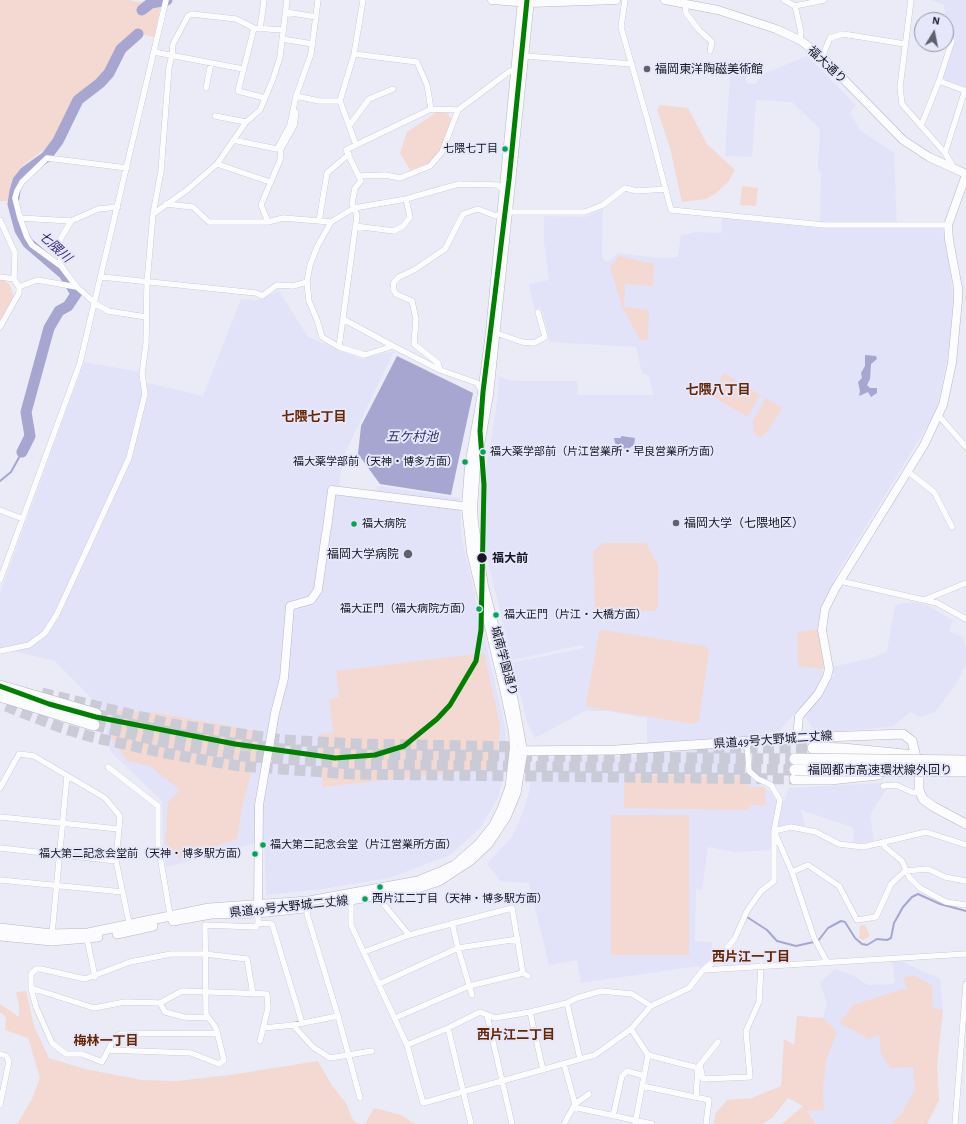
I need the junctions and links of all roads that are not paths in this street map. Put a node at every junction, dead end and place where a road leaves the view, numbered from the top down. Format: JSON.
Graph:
{"nodes":[{"id":1,"x":264,"y":0,"type":"edge"},
{"id":2,"x":288,"y":0,"type":"edge"},
{"id":3,"x":318,"y":0,"type":"edge"},
{"id":4,"x":363,"y":0,"type":"edge"},
{"id":5,"x":492,"y":0,"type":"edge"},
{"id":6,"x":616,"y":0,"type":"edge"},
{"id":7,"x":625,"y":0,"type":"edge"},
{"id":8,"x":665,"y":0,"type":"edge"},
{"id":9,"x":784,"y":0,"type":"edge"},
{"id":10,"x":824,"y":0,"type":"edge"},
{"id":11,"x":911,"y":0,"type":"edge"},
{"id":12,"x":166,"y":1,"type":"edge"},
{"id":13,"x":569,"y":1,"type":"edge"},
{"id":14,"x":590,"y":1,"type":"edge"},
{"id":15,"x":681,"y":1,"type":"edge"},
{"id":16,"x":526,"y":2,"type":"edge"},
{"id":17,"x":795,"y":6,"type":"junction"},
{"id":18,"x":286,"y":12,"type":"junction"},
{"id":19,"x":316,"y":17,"type":"junction"},
{"id":20,"x":254,"y":28,"type":"junction"},
{"id":21,"x":260,"y":29,"type":"junction"},
{"id":22,"x":283,"y":30,"type":"junction"},
{"id":23,"x":282,"y":39,"type":"junction"},
{"id":24,"x":800,"y":40,"type":"junction"},
{"id":25,"x":312,"y":44,"type":"junction"},
{"id":26,"x":905,"y":44,"type":"junction"},
{"id":27,"x":710,"y":51,"type":"dead end"},
{"id":28,"x":154,"y":52,"type":"junction"},
{"id":29,"x":948,"y":52,"type":"edge"},
{"id":30,"x":354,"y":54,"type":"junction"},
{"id":31,"x":172,"y":55,"type":"junction"},
{"id":32,"x":525,"y":56,"type":"junction"},
{"id":33,"x":822,"y":57,"type":"junction"},
{"id":34,"x":211,"y":63,"type":"junction"},
{"id":35,"x":632,"y":64,"type":"junction"},
{"id":36,"x":244,"y":69,"type":"junction"},
{"id":37,"x":515,"y":71,"type":"junction"},
{"id":38,"x":939,"y":81,"type":"junction"},
{"id":39,"x":206,"y":88,"type":"dead end"},
{"id":40,"x":393,"y":89,"type":"dead end"},
{"id":41,"x":965,"y":91,"type":"edge"},
{"id":42,"x":296,"y":96,"type":"junction"},
{"id":43,"x":265,"y":98,"type":"junction"},
{"id":44,"x":340,"y":101,"type":"junction"},
{"id":45,"x":431,"y":109,"type":"junction"},
{"id":46,"x":458,"y":110,"type":"junction"},
{"id":47,"x":296,"y":112,"type":"dead end"},
{"id":48,"x":215,"y":116,"type":"dead end"},
{"id":49,"x":246,"y":122,"type":"junction"},
{"id":50,"x":349,"y":126,"type":"junction"},
{"id":51,"x":921,"y":126,"type":"junction"},
{"id":52,"x":233,"y":140,"type":"junction"},
{"id":53,"x":356,"y":145,"type":"junction"},
{"id":54,"x":944,"y":153,"type":"junction"},
{"id":55,"x":349,"y":154,"type":"junction"},
{"id":56,"x":217,"y":164,"type":"junction"},
{"id":57,"x":126,"y":168,"type":"junction"},
{"id":58,"x":956,"y":170,"type":"junction"},
{"id":59,"x":966,"y":174,"type":"edge"},
{"id":60,"x":360,"y":176,"type":"junction"},
{"id":61,"x":270,"y":182,"type":"junction"},
{"id":62,"x":665,"y":189,"type":"junction"},
{"id":63,"x":503,"y":190,"type":"junction"},
{"id":64,"x":406,"y":199,"type":"junction"},
{"id":65,"x":166,"y":204,"type":"junction"},
{"id":66,"x":118,"y":208,"type":"junction"},
{"id":67,"x":354,"y":208,"type":"junction"},
{"id":68,"x":505,"y":213,"type":"junction"},
{"id":69,"x":153,"y":214,"type":"junction"},
{"id":70,"x":20,"y":218,"type":"junction"},
{"id":71,"x":0,"y":220,"type":"edge"},
{"id":72,"x":71,"y":221,"type":"junction"},
{"id":73,"x":319,"y":221,"type":"junction"},
{"id":74,"x":268,"y":222,"type":"junction"},
{"id":75,"x":331,"y":222,"type":"junction"},
{"id":76,"x":948,"y":225,"type":"junction"},
{"id":77,"x":355,"y":226,"type":"junction"},
{"id":78,"x":61,"y":266,"type":"junction"},
{"id":79,"x":0,"y":277,"type":"edge"},
{"id":80,"x":102,"y":277,"type":"junction"},
{"id":81,"x":14,"y":279,"type":"junction"},
{"id":82,"x":307,"y":282,"type":"junction"},
{"id":83,"x":147,"y":283,"type":"junction"},
{"id":84,"x":18,"y":286,"type":"junction"},
{"id":85,"x":77,"y":287,"type":"junction"},
{"id":86,"x":96,"y":304,"type":"junction"},
{"id":87,"x":538,"y":312,"type":"dead end"},
{"id":88,"x":146,"y":317,"type":"junction"},
{"id":89,"x":343,"y":319,"type":"junction"},
{"id":90,"x":0,"y":327,"type":"edge"},
{"id":91,"x":496,"y":333,"type":"junction"},
{"id":92,"x":393,"y":346,"type":"junction"},
{"id":93,"x":339,"y":347,"type":"junction"},
{"id":94,"x":440,"y":370,"type":"junction"},
{"id":95,"x":482,"y":393,"type":"junction"},
{"id":96,"x":939,"y":416,"type":"junction"},
{"id":97,"x":966,"y":446,"type":"edge"},
{"id":98,"x":907,"y":471,"type":"junction"},
{"id":99,"x":469,"y":507,"type":"junction"},
{"id":100,"x":0,"y":510,"type":"edge"},
{"id":101,"x":23,"y":519,"type":"junction"},
{"id":102,"x":952,"y":527,"type":"dead end"},
{"id":103,"x":0,"y":580,"type":"edge"},
{"id":104,"x":840,"y":581,"type":"junction"},
{"id":105,"x":966,"y":583,"type":"edge"},
{"id":106,"x":924,"y":600,"type":"junction"},
{"id":107,"x":966,"y":619,"type":"edge"},
{"id":108,"x":0,"y":651,"type":"edge"},
{"id":109,"x":0,"y":682,"type":"edge"},
{"id":110,"x":0,"y":686,"type":"edge"},
{"id":111,"x":16,"y":687,"type":"dead end"},
{"id":112,"x":2,"y":702,"type":"edge"},
{"id":113,"x":797,"y":738,"type":"junction"},
{"id":114,"x":746,"y":742,"type":"junction"},
{"id":115,"x":813,"y":748,"type":"tunnel mouth"},
{"id":116,"x":519,"y":751,"type":"junction"},
{"id":117,"x":915,"y":756,"type":"junction"},
{"id":118,"x":966,"y":757,"type":"edge"},
{"id":119,"x":966,"y":761,"type":"edge"},
{"id":120,"x":108,"y":767,"type":"dead end"},
{"id":121,"x":795,"y":769,"type":"junction"},
{"id":122,"x":919,"y":770,"type":"junction"},
{"id":123,"x":966,"y":771,"type":"edge"},
{"id":124,"x":67,"y":776,"type":"junction"},
{"id":125,"x":883,"y":786,"type":"dead end"},
{"id":126,"x":0,"y":788,"type":"edge"},
{"id":127,"x":919,"y":790,"type":"junction"},
{"id":128,"x":0,"y":817,"type":"edge"},
{"id":129,"x":63,"y":823,"type":"junction"},
{"id":130,"x":966,"y":824,"type":"edge"},
{"id":131,"x":119,"y":829,"type":"junction"},
{"id":132,"x":774,"y":831,"type":"junction"},
{"id":133,"x":883,"y":842,"type":"junction"},
{"id":134,"x":966,"y":845,"type":"edge"},
{"id":135,"x":0,"y":848,"type":"edge"},
{"id":136,"x":60,"y":854,"type":"junction"},
{"id":137,"x":116,"y":861,"type":"junction"},
{"id":138,"x":905,"y":871,"type":"junction"},
{"id":139,"x":792,"y":872,"type":"junction"},
{"id":140,"x":0,"y":880,"type":"edge"},
{"id":141,"x":966,"y":881,"type":"edge"},
{"id":142,"x":58,"y":886,"type":"junction"},
{"id":143,"x":123,"y":892,"type":"junction"},
{"id":144,"x":382,"y":895,"type":"junction"},
{"id":145,"x":351,"y":900,"type":"junction"},
{"id":146,"x":966,"y":905,"type":"edge"},
{"id":147,"x":309,"y":907,"type":"junction"},
{"id":148,"x":259,"y":909,"type":"junction"},
{"id":149,"x":170,"y":915,"type":"junction"},
{"id":150,"x":258,"y":923,"type":"junction"},
{"id":151,"x":452,"y":923,"type":"junction"},
{"id":152,"x":0,"y":928,"type":"edge"},
{"id":153,"x":130,"y":928,"type":"junction"},
{"id":154,"x":52,"y":934,"type":"junction"},
{"id":155,"x":409,"y":935,"type":"junction"},
{"id":156,"x":0,"y":936,"type":"edge"},
{"id":157,"x":87,"y":939,"type":"junction"},
{"id":158,"x":518,"y":939,"type":"junction"},
{"id":159,"x":458,"y":948,"type":"junction"},
{"id":160,"x":364,"y":952,"type":"junction"},
{"id":161,"x":205,"y":954,"type":"junction"},
{"id":162,"x":966,"y":954,"type":"edge"},
{"id":163,"x":827,"y":962,"type":"junction"},
{"id":164,"x":761,"y":966,"type":"junction"},
{"id":165,"x":703,"y":970,"type":"junction"},
{"id":166,"x":95,"y":977,"type":"junction"},
{"id":167,"x":379,"y":984,"type":"junction"},
{"id":168,"x":966,"y":984,"type":"edge"},
{"id":169,"x":469,"y":986,"type":"junction"},
{"id":170,"x":30,"y":988,"type":"junction"},
{"id":171,"x":206,"y":992,"type":"junction"},
{"id":172,"x":253,"y":994,"type":"junction"},
{"id":173,"x":472,"y":995,"type":"dead end"},
{"id":174,"x":160,"y":1003,"type":"junction"},
{"id":175,"x":567,"y":1003,"type":"junction"},
{"id":176,"x":651,"y":1006,"type":"junction"},
{"id":177,"x":530,"y":1012,"type":"junction"},
{"id":178,"x":487,"y":1015,"type":"junction"},
{"id":179,"x":338,"y":1016,"type":"junction"},
{"id":180,"x":208,"y":1018,"type":"junction"},
{"id":181,"x":395,"y":1018,"type":"junction"},
{"id":182,"x":302,"y":1022,"type":"junction"},
{"id":183,"x":293,"y":1026,"type":"junction"},
{"id":184,"x":264,"y":1028,"type":"junction"},
{"id":185,"x":448,"y":1028,"type":"junction"},
{"id":186,"x":631,"y":1029,"type":"junction"},
{"id":187,"x":217,"y":1033,"type":"junction"},
{"id":188,"x":260,"y":1041,"type":"dead end"},
{"id":189,"x":718,"y":1042,"type":"dead end"},
{"id":190,"x":407,"y":1045,"type":"junction"},
{"id":191,"x":108,"y":1050,"type":"junction"},
{"id":192,"x":372,"y":1051,"type":"dead end"},
{"id":193,"x":0,"y":1054,"type":"edge"},
{"id":194,"x":648,"y":1055,"type":"junction"},
{"id":195,"x":348,"y":1056,"type":"junction"},
{"id":196,"x":580,"y":1059,"type":"junction"},
{"id":197,"x":963,"y":1059,"type":"edge"},
{"id":198,"x":564,"y":1064,"type":"junction"},
{"id":199,"x":699,"y":1066,"type":"junction"},
{"id":200,"x":543,"y":1070,"type":"junction"},
{"id":201,"x":644,"y":1076,"type":"junction"},
{"id":202,"x":502,"y":1081,"type":"junction"},
{"id":203,"x":642,"y":1086,"type":"junction"},
{"id":204,"x":464,"y":1091,"type":"junction"},
{"id":205,"x":589,"y":1094,"type":"dead end"},
{"id":206,"x":696,"y":1097,"type":"junction"},
{"id":207,"x":360,"y":1098,"type":"dead end"},
{"id":208,"x":0,"y":1105,"type":"edge"},
{"id":209,"x":574,"y":1106,"type":"junction"},
{"id":210,"x":613,"y":1116,"type":"junction"},
{"id":211,"x":635,"y":1122,"type":"edge"},
{"id":212,"x":471,"y":1124,"type":"edge"},
{"id":213,"x":512,"y":1124,"type":"edge"},
{"id":214,"x":564,"y":1124,"type":"edge"},
{"id":215,"x":652,"y":1124,"type":"edge"},
{"id":216,"x":706,"y":1124,"type":"edge"},
{"id":217,"x":955,"y":1124,"type":"edge"}],
"edges":[{"from":1,"to":21,"type":"street"},
{"from":2,"to":18,"type":"street"},
{"from":3,"to":19,"type":"street"},
{"from":4,"to":30,"type":"street"},
{"from":5,"to":16,"type":"street"},
{"from":6,"to":14,"type":"street"},
{"from":7,"to":35,"type":"street"},
{"from":8,"to":15,"type":"street","name":"福大通り"},
{"from":9,"to":17,"type":"street"},
{"from":10,"to":17,"type":"street"},
{"from":11,"to":26,"type":"street"},
{"from":12,"to":28,"type":"street"},
{"from":13,"to":14,"type":"street"},
{"from":13,"to":16,"type":"street"},
{"from":15,"to":24,"type":"street","name":"福大通り"},
{"from":15,"to":27,"type":"street"},
{"from":16,"to":32,"type":"street","name":"城南学園通り"},
{"from":16,"to":37,"type":"street","name":"城南学園通り"},
{"from":17,"to":24,"type":"street"},
{"from":18,"to":19,"type":"street"},
{"from":18,"to":22,"type":"street"},
{"from":19,"to":25,"type":"street"},
{"from":20,"to":21,"type":"street"},
{"from":20,"to":31,"type":"street"},
{"from":20,"to":36,"type":"street"},
{"from":21,"to":22,"type":"street"},
{"from":22,"to":23,"type":"street"},
{"from":23,"to":25,"type":"street"},
{"from":23,"to":43,"type":"street"},
{"from":24,"to":33,"type":"street","name":"福大通り"},
{"from":25,"to":42,"type":"street"},
{"from":26,"to":33,"type":"street"},
{"from":26,"to":51,"type":"street"},
{"from":28,"to":31,"type":"street"},
{"from":28,"to":57,"type":"street"},
{"from":29,"to":38,"type":"street"},
{"from":30,"to":44,"type":"street"},
{"from":30,"to":45,"type":"street"},
{"from":31,"to":34,"type":"street"},
{"from":31,"to":69,"type":"street"},
{"from":32,"to":35,"type":"street"},
{"from":32,"to":68,"type":"street","name":"城南学園通り"},
{"from":33,"to":58,"type":"street","name":"福大通り"},
{"from":34,"to":36,"type":"street"},
{"from":34,"to":39,"type":"street"},
{"from":35,"to":62,"type":"street"},
{"from":36,"to":43,"type":"street"},
{"from":37,"to":46,"type":"street"},
{"from":37,"to":63,"type":"street","name":"城南学園通り"},
{"from":38,"to":41,"type":"street"},
{"from":38,"to":51,"type":"street"},
{"from":40,"to":50,"type":"street"},
{"from":41,"to":54,"type":"street"},
{"from":42,"to":44,"type":"street"},
{"from":42,"to":52,"type":"street"},
{"from":43,"to":49,"type":"street"},
{"from":44,"to":50,"type":"street"},
{"from":45,"to":46,"type":"street"},
{"from":45,"to":53,"type":"street"},
{"from":46,"to":60,"type":"street"},
{"from":47,"to":61,"type":"street"},
{"from":48,"to":49,"type":"street"},
{"from":49,"to":52,"type":"street"},
{"from":50,"to":53,"type":"street"},
{"from":51,"to":54,"type":"street"},
{"from":52,"to":56,"type":"street"},
{"from":53,"to":55,"type":"street"},
{"from":54,"to":58,"type":"street"},
{"from":55,"to":60,"type":"street"},
{"from":55,"to":73,"type":"street"},
{"from":56,"to":61,"type":"street"},
{"from":56,"to":65,"type":"street"},
{"from":57,"to":66,"type":"street"},
{"from":57,"to":70,"type":"street"},
{"from":58,"to":59,"type":"street","name":"福大通り"},
{"from":59,"to":76,"type":"street"},
{"from":60,"to":67,"type":"street"},
{"from":61,"to":74,"type":"street"},
{"from":62,"to":68,"type":"street"},
{"from":62,"to":76,"type":"street"},
{"from":63,"to":64,"type":"street"},
{"from":63,"to":68,"type":"street","name":"城南学園通り"},
{"from":64,"to":67,"type":"street"},
{"from":64,"to":77,"type":"street"},
{"from":65,"to":69,"type":"street"},
{"from":65,"to":74,"type":"street"},
{"from":66,"to":72,"type":"street"},
{"from":66,"to":80,"type":"street"},
{"from":67,"to":75,"type":"street"},
{"from":67,"to":77,"type":"street"},
{"from":68,"to":91,"type":"street","name":"城南学園通り"},
{"from":68,"to":94,"type":"street"},
{"from":68,"to":95,"type":"street","name":"城南学園通り"},
{"from":69,"to":83,"type":"street"},
{"from":70,"to":72,"type":"street"},
{"from":70,"to":78,"type":"street"},
{"from":71,"to":81,"type":"street"},
{"from":72,"to":78,"type":"street"},
{"from":73,"to":74,"type":"street"},
{"from":73,"to":75,"type":"street"},
{"from":75,"to":82,"type":"street"},
{"from":76,"to":96,"type":"street"},
{"from":77,"to":89,"type":"street"},
{"from":78,"to":85,"type":"street"},
{"from":79,"to":81,"type":"street"},
{"from":80,"to":83,"type":"street"},
{"from":80,"to":86,"type":"street"},
{"from":81,"to":84,"type":"street"},
{"from":82,"to":83,"type":"street"},
{"from":82,"to":93,"type":"street"},
{"from":83,"to":88,"type":"street"},
{"from":84,"to":85,"type":"street"},
{"from":84,"to":90,"type":"street"},
{"from":85,"to":86,"type":"street"},
{"from":86,"to":88,"type":"street"},
{"from":86,"to":101,"type":"street"},
{"from":87,"to":91,"type":"street"},
{"from":88,"to":108,"type":"street"},
{"from":89,"to":92,"type":"street"},
{"from":89,"to":93,"type":"street"},
{"from":91,"to":99,"type":"street","name":"城南学園通り"},
{"from":92,"to":93,"type":"street"},
{"from":92,"to":94,"type":"street"},
{"from":94,"to":95,"type":"street"},
{"from":95,"to":99,"type":"street","name":"城南学園通り"},
{"from":96,"to":97,"type":"street"},
{"from":96,"to":98,"type":"street"},
{"from":98,"to":102,"type":"street"},
{"from":98,"to":104,"type":"street"},
{"from":99,"to":116,"type":"street","name":"城南学園通り"},
{"from":99,"to":148,"type":"street"},
{"from":100,"to":101,"type":"street"},
{"from":101,"to":103,"type":"street"},
{"from":104,"to":106,"type":"street"},
{"from":104,"to":113,"type":"street"},
{"from":105,"to":106,"type":"street"},
{"from":106,"to":107,"type":"street"},
{"from":109,"to":111,"type":"highway"},
{"from":110,"to":112,"type":"highway"},
{"from":113,"to":114,"type":"main road","name":"県道49号大野城二丈線"},
{"from":113,"to":117,"type":"main road","name":"県道49号大野城二丈線"},
{"from":114,"to":116,"type":"main road","name":"県道49号大野城二丈線"},
{"from":114,"to":132,"type":"street"},
{"from":115,"to":117,"type":"highway"},
{"from":116,"to":144,"type":"main road","name":"県道49号大野城二丈線"},
{"from":116,"to":148,"type":"main road","name":"県道49号大野城二丈線"},
{"from":117,"to":118,"type":"highway"},
{"from":117,"to":122,"type":"main road","name":"県道49号大野城二丈線"},
{"from":119,"to":121,"type":"highway","bridge":true},
{"from":120,"to":149,"type":"street"},
{"from":121,"to":122,"type":"highway"},
{"from":121,"to":123,"type":"highway","name":"福岡都市高速環状線外回り","bridge":true},
{"from":122,"to":123,"type":"highway"},
{"from":122,"to":127,"type":"main road","name":"県道49号大野城二丈線"},
{"from":124,"to":126,"type":"street"},
{"from":124,"to":129,"type":"street"},
{"from":124,"to":131,"type":"street"},
{"from":125,"to":127,"type":"street"},
{"from":127,"to":130,"type":"main road"},
{"from":128,"to":129,"type":"street"},
{"from":129,"to":131,"type":"street"},
{"from":129,"to":136,"type":"street"},
{"from":131,"to":137,"type":"street"},
{"from":132,"to":133,"type":"street"},
{"from":132,"to":139,"type":"street"},
{"from":132,"to":165,"type":"street"},
{"from":133,"to":134,"type":"street"},
{"from":133,"to":138,"type":"street"},
{"from":135,"to":136,"type":"street"},
{"from":136,"to":137,"type":"street"},
{"from":136,"to":142,"type":"street"},
{"from":137,"to":143,"type":"street"},
{"from":138,"to":139,"type":"street"},
{"from":138,"to":141,"type":"street"},
{"from":138,"to":146,"type":"street"},
{"from":139,"to":163,"type":"street"},
{"from":140,"to":142,"type":"street"},
{"from":142,"to":143,"type":"street"},
{"from":142,"to":154,"type":"street"},
{"from":143,"to":153,"type":"street"},
{"from":144,"to":145,"type":"main road","name":"県道49号大野城二丈線"},
{"from":144,"to":155,"type":"street"},
{"from":145,"to":147,"type":"main road","name":"県道49号大野城二丈線"},
{"from":145,"to":160,"type":"street"},
{"from":147,"to":148,"type":"main road","name":"県道49号大野城二丈線"},
{"from":147,"to":179,"type":"street"},
{"from":148,"to":149,"type":"main road","name":"県道49号大野城二丈線"},
{"from":148,"to":150,"type":"street"},
{"from":148,"to":153,"type":"main road","name":"県道49号大野城二丈線"},
{"from":149,"to":153,"type":"main road","name":"県道49号大野城二丈線"},
{"from":150,"to":161,"type":"street"},
{"from":150,"to":182,"type":"street"},
{"from":151,"to":155,"type":"street"},
{"from":151,"to":158,"type":"street"},
{"from":151,"to":159,"type":"street"},
{"from":152,"to":154,"type":"main road","name":"県道49号大野城二丈線"},
{"from":153,"to":154,"type":"main road","name":"県道49号大野城二丈線"},
{"from":153,"to":157,"type":"main road","name":"県道49号大野城二丈線"},
{"from":155,"to":160,"type":"street"},
{"from":156,"to":157,"type":"main road","name":"県道49号大野城二丈線"},
{"from":157,"to":166,"type":"street"},
{"from":158,"to":159,"type":"street"},
{"from":158,"to":169,"type":"street"},
{"from":159,"to":167,"type":"street"},
{"from":159,"to":169,"type":"street"},
{"from":160,"to":167,"type":"street"},
{"from":161,"to":166,"type":"street"},
{"from":161,"to":171,"type":"street"},
{"from":161,"to":172,"type":"street"},
{"from":162,"to":163,"type":"street"},
{"from":163,"to":164,"type":"street"},
{"from":164,"to":165,"type":"street"},
{"from":164,"to":199,"type":"street"},
{"from":165,"to":176,"type":"street"},
{"from":166,"to":170,"type":"street"},
{"from":167,"to":181,"type":"street"},
{"from":168,"to":197,"type":"street"},
{"from":169,"to":173,"type":"street"},
{"from":169,"to":181,"type":"street"},
{"from":170,"to":174,"type":"street"},
{"from":170,"to":191,"type":"street"},
{"from":171,"to":172,"type":"street"},
{"from":171,"to":174,"type":"street"},
{"from":171,"to":180,"type":"street"},
{"from":172,"to":184,"type":"street"},
{"from":174,"to":180,"type":"street"},
{"from":175,"to":176,"type":"street"},
{"from":175,"to":177,"type":"street"},
{"from":175,"to":196,"type":"street"},
{"from":176,"to":186,"type":"street"},
{"from":177,"to":178,"type":"street"},
{"from":177,"to":200,"type":"street"},
{"from":178,"to":185,"type":"street"},
{"from":178,"to":202,"type":"street"},
{"from":179,"to":182,"type":"street"},
{"from":179,"to":195,"type":"street"},
{"from":180,"to":187,"type":"street"},
{"from":181,"to":190,"type":"street"},
{"from":182,"to":183,"type":"street"},
{"from":183,"to":184,"type":"street"},
{"from":183,"to":195,"type":"street"},
{"from":184,"to":188,"type":"street"},
{"from":185,"to":190,"type":"street"},
{"from":185,"to":204,"type":"street"},
{"from":186,"to":194,"type":"street"},
{"from":186,"to":196,"type":"street"},
{"from":187,"to":191,"type":"street"},
{"from":187,"to":191,"type":"street"},
{"from":189,"to":199,"type":"street"},
{"from":190,"to":204,"type":"street"},
{"from":192,"to":195,"type":"street"},
{"from":193,"to":208,"type":"street"},
{"from":194,"to":199,"type":"street"},
{"from":194,"to":201,"type":"street"},
{"from":195,"to":207,"type":"street"},
{"from":196,"to":198,"type":"street"},
{"from":197,"to":217,"type":"street"},
{"from":198,"to":200,"type":"street"},
{"from":198,"to":209,"type":"street"},
{"from":199,"to":206,"type":"street"},
{"from":200,"to":202,"type":"street"},
{"from":201,"to":203,"type":"street"},
{"from":201,"to":210,"type":"street"},
{"from":202,"to":204,"type":"street"},
{"from":202,"to":213,"type":"street"},
{"from":203,"to":206,"type":"street"},
{"from":203,"to":211,"type":"street"},
{"from":204,"to":212,"type":"street"},
{"from":205,"to":209,"type":"street"},
{"from":206,"to":216,"type":"street"},
{"from":209,"to":210,"type":"street"},
{"from":209,"to":214,"type":"street"},
{"from":210,"to":211,"type":"street"},
{"from":211,"to":215,"type":"street"}]}
